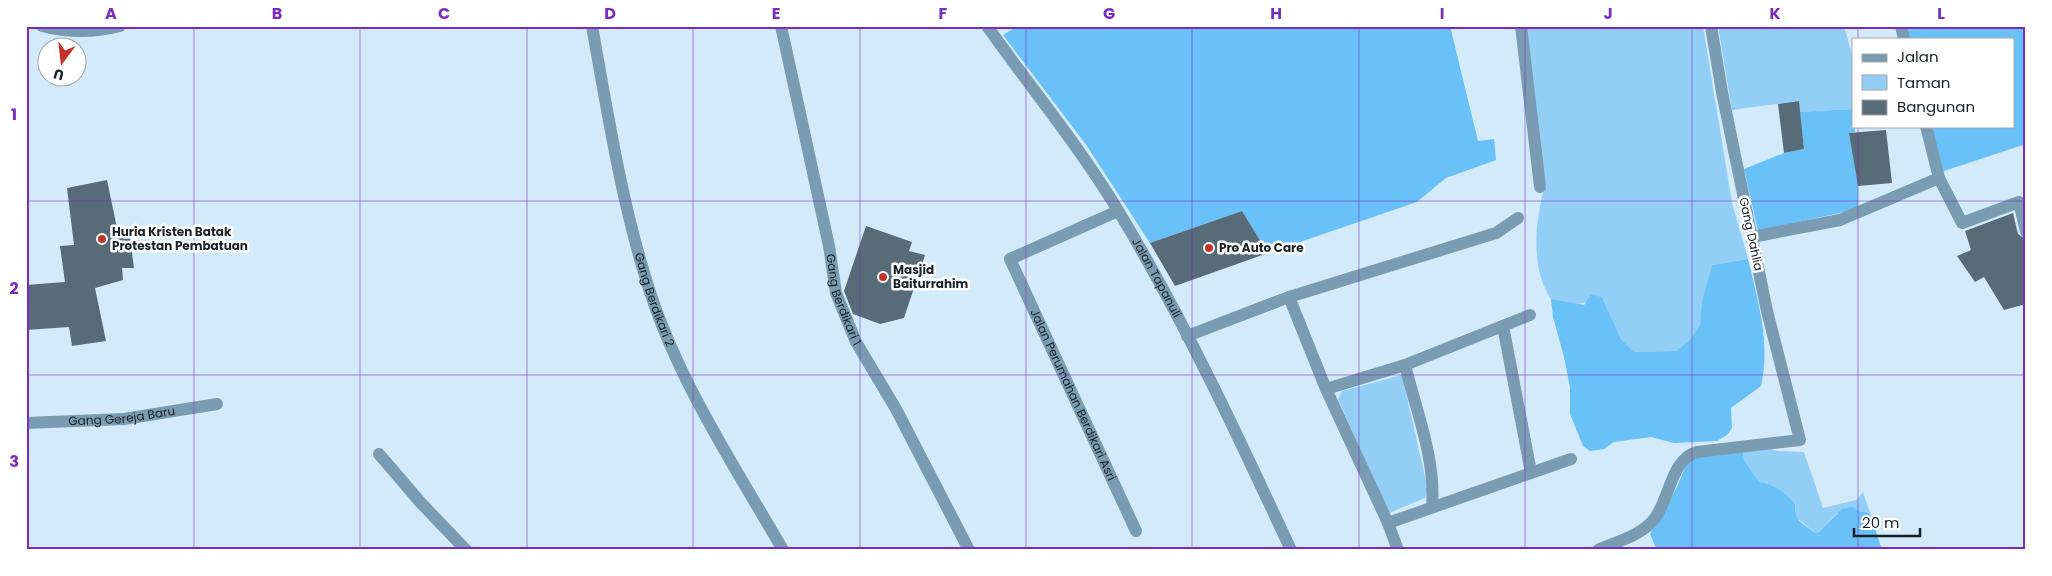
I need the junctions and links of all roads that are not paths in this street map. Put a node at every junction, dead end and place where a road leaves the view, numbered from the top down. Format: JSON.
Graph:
{"nodes":[{"id":1,"x":42,"y":26,"type":"edge"},
{"id":2,"x":120,"y":26,"type":"edge"},
{"id":3,"x":592,"y":26,"type":"edge"},
{"id":4,"x":781,"y":26,"type":"edge"},
{"id":5,"x":987,"y":26,"type":"edge"},
{"id":6,"x":1521,"y":26,"type":"edge"},
{"id":7,"x":1711,"y":26,"type":"edge"},
{"id":8,"x":1926,"y":128,"type":"edge"},
{"id":9,"x":1939,"y":178,"type":"junction"},
{"id":10,"x":1540,"y":188,"type":"dead end"},
{"id":11,"x":1118,"y":211,"type":"junction"},
{"id":12,"x":1518,"y":218,"type":"dead end"},
{"id":13,"x":2026,"y":232,"type":"edge"},
{"id":14,"x":1752,"y":237,"type":"junction"},
{"id":15,"x":1289,"y":297,"type":"junction"},
{"id":16,"x":1530,"y":315,"type":"dead end"},
{"id":17,"x":1503,"y":326,"type":"junction"},
{"id":18,"x":1187,"y":336,"type":"junction"},
{"id":19,"x":1405,"y":365,"type":"junction"},
{"id":20,"x":1326,"y":389,"type":"junction"},
{"id":21,"x":217,"y":404,"type":"dead end"},
{"id":22,"x":26,"y":423,"type":"edge"},
{"id":23,"x":379,"y":454,"type":"dead end"},
{"id":24,"x":1571,"y":459,"type":"dead end"},
{"id":25,"x":1531,"y":472,"type":"junction"},
{"id":26,"x":1432,"y":506,"type":"junction"},
{"id":27,"x":1388,"y":523,"type":"junction"},
{"id":28,"x":1136,"y":531,"type":"dead end"},
{"id":29,"x":466,"y":550,"type":"edge"},
{"id":30,"x":783,"y":550,"type":"edge"},
{"id":31,"x":970,"y":550,"type":"edge"},
{"id":32,"x":1290,"y":550,"type":"edge"},
{"id":33,"x":1398,"y":550,"type":"edge"},
{"id":34,"x":1598,"y":550,"type":"edge"}],
"edges":[{"from":1,"to":2,"type":"street"},
{"from":3,"to":30,"type":"street","name":"Gang Berdikari 2"},
{"from":4,"to":31,"type":"street","name":"Gang Berdikari 1"},
{"from":5,"to":11,"type":"street","name":"Jalan Tapanuli"},
{"from":6,"to":10,"type":"street"},
{"from":7,"to":14,"type":"street","name":"Gang Dahlia"},
{"from":8,"to":9,"type":"street"},
{"from":9,"to":13,"type":"street"},
{"from":9,"to":14,"type":"street"},
{"from":11,"to":18,"type":"street","name":"Jalan Tapanuli"},
{"from":11,"to":28,"type":"street","name":"Jalan Perumahan Berdikari Asri"},
{"from":12,"to":15,"type":"street"},
{"from":14,"to":34,"type":"street","name":"Gang Dahlia"},
{"from":15,"to":18,"type":"street"},
{"from":15,"to":20,"type":"street"},
{"from":16,"to":17,"type":"street"},
{"from":17,"to":19,"type":"street"},
{"from":17,"to":25,"type":"street"},
{"from":18,"to":32,"type":"street","name":"Jalan Tapanuli"},
{"from":19,"to":20,"type":"street"},
{"from":19,"to":26,"type":"street"},
{"from":20,"to":27,"type":"street"},
{"from":21,"to":22,"type":"street","name":"Gang Gereja Baru"},
{"from":23,"to":29,"type":"street"},
{"from":24,"to":25,"type":"street"},
{"from":25,"to":26,"type":"street"},
{"from":26,"to":27,"type":"street"},
{"from":27,"to":33,"type":"street"}]}
